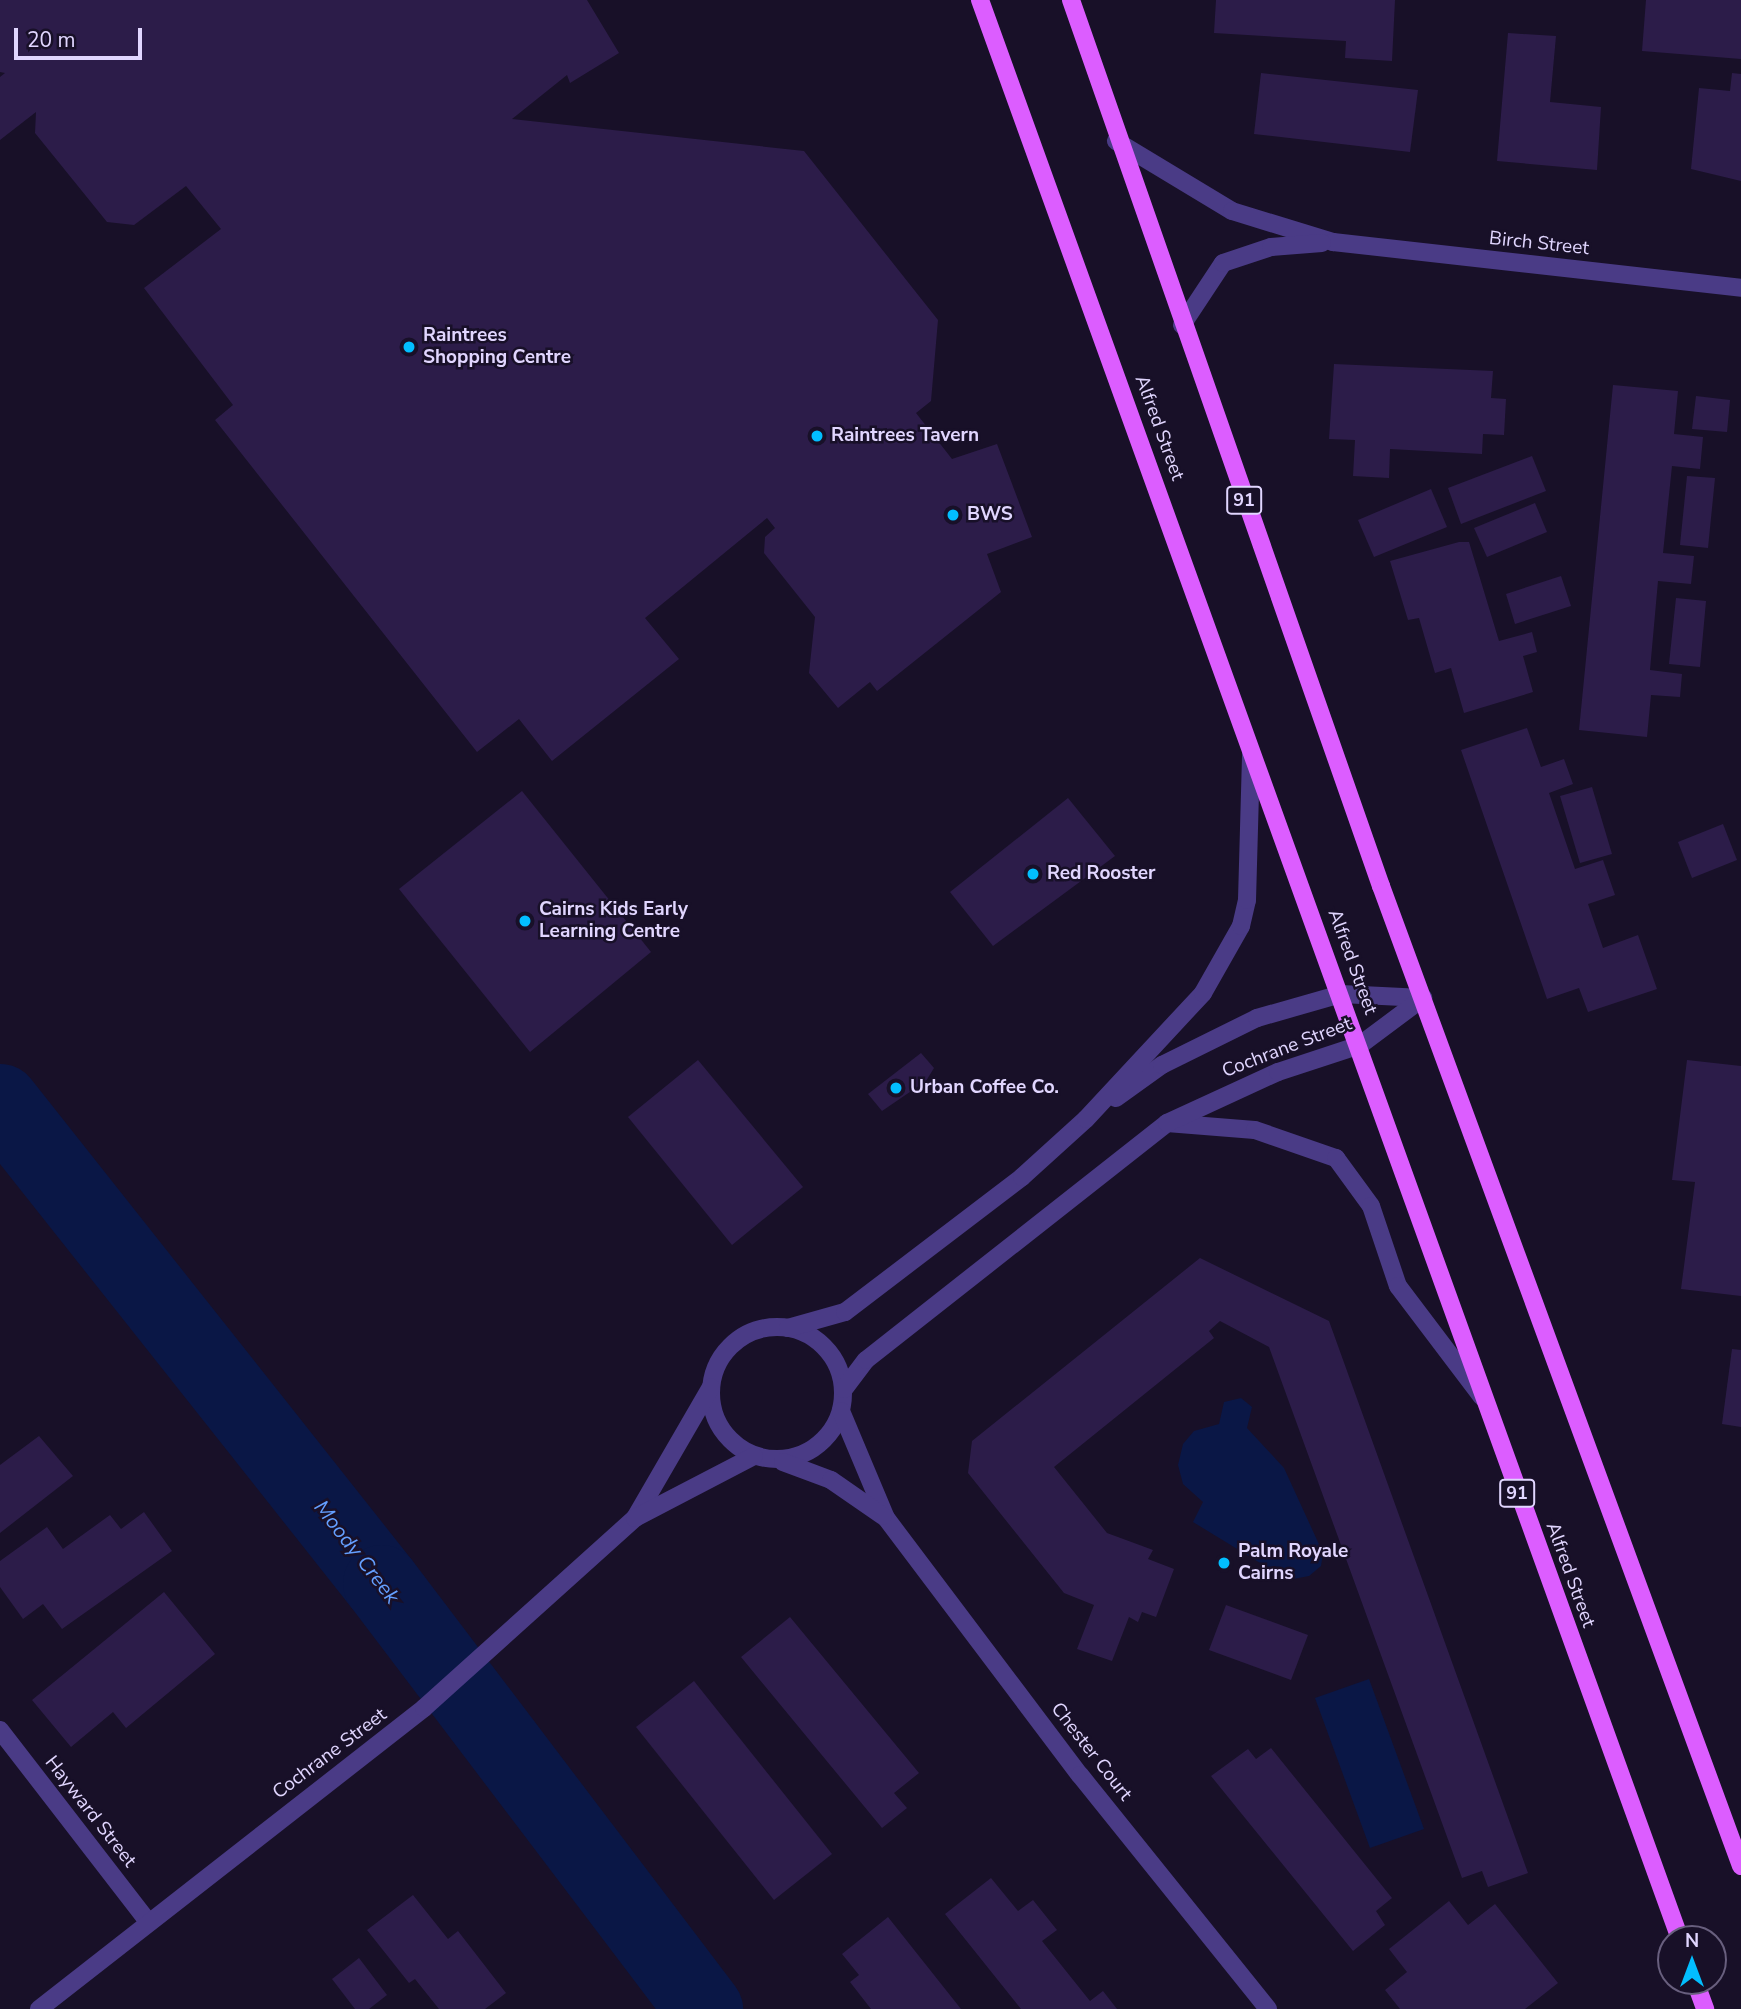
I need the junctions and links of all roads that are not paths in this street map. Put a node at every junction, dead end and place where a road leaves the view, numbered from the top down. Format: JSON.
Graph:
{"nodes":[{"id":1,"x":981,"y":0,"type":"edge"},
{"id":2,"x":1070,"y":0,"type":"edge"},
{"id":3,"x":1116,"y":141,"type":"junction"},
{"id":4,"x":1333,"y":242,"type":"junction"},
{"id":5,"x":1741,"y":288,"type":"edge"},
{"id":6,"x":1182,"y":325,"type":"junction"},
{"id":7,"x":1251,"y":747,"type":"junction"},
{"id":8,"x":1341,"y":994,"type":"junction"},
{"id":9,"x":1423,"y":998,"type":"junction"},
{"id":10,"x":1360,"y":1045,"type":"junction"},
{"id":11,"x":1086,"y":1119,"type":"junction"},
{"id":12,"x":1167,"y":1124,"type":"junction"},
{"id":13,"x":788,"y":1328,"type":"junction"},
{"id":14,"x":711,"y":1387,"type":"junction"},
{"id":15,"x":844,"y":1389,"type":"junction"},
{"id":16,"x":1482,"y":1397,"type":"junction"},
{"id":17,"x":841,"y":1411,"type":"junction"},
{"id":18,"x":754,"y":1455,"type":"junction"},
{"id":19,"x":775,"y":1460,"type":"junction"},
{"id":20,"x":635,"y":1518,"type":"junction"},
{"id":21,"x":886,"y":1518,"type":"junction"},
{"id":22,"x":0,"y":1730,"type":"edge"},
{"id":23,"x":1741,"y":1866,"type":"edge"},
{"id":24,"x":147,"y":1920,"type":"junction"},
{"id":25,"x":1675,"y":1925,"type":"edge"},
{"id":26,"x":39,"y":2009,"type":"edge"},
{"id":27,"x":1268,"y":2009,"type":"edge"}],
"edges":[{"from":1,"to":7,"type":"main road","name":"Alfred Street","number":"91"},
{"from":2,"to":3,"type":"main road","number":"91"},
{"from":3,"to":4,"type":"street","name":"Birch Street"},
{"from":3,"to":6,"type":"main road","number":"91"},
{"from":4,"to":5,"type":"street","name":"Birch Street"},
{"from":4,"to":6,"type":"street","name":"Birch Street"},
{"from":6,"to":9,"type":"main road","number":"91"},
{"from":7,"to":8,"type":"main road","name":"Alfred Street","number":"91"},
{"from":7,"to":11,"type":"street","name":"Cochrane Street"},
{"from":8,"to":9,"type":"street","name":"Cochrane Street"},
{"from":8,"to":10,"type":"main road","name":"Alfred Street","number":"91"},
{"from":8,"to":11,"type":"street","name":"Cochrane Street"},
{"from":9,"to":10,"type":"street","name":"Cochrane Street"},
{"from":9,"to":23,"type":"main road","number":"91"},
{"from":10,"to":12,"type":"street","name":"Cochrane Street"},
{"from":10,"to":16,"type":"main road","name":"Alfred Street","number":"91"},
{"from":11,"to":13,"type":"street","name":"Cochrane Street"},
{"from":12,"to":15,"type":"street","name":"Cochrane Street"},
{"from":12,"to":16,"type":"street"},
{"from":13,"to":14,"type":"street"},
{"from":13,"to":15,"type":"street"},
{"from":14,"to":18,"type":"street"},
{"from":14,"to":20,"type":"street","name":"Cochrane Street"},
{"from":15,"to":17,"type":"street"},
{"from":16,"to":25,"type":"main road","name":"Alfred Street","number":"91"},
{"from":17,"to":19,"type":"street"},
{"from":17,"to":21,"type":"street"},
{"from":18,"to":19,"type":"street"},
{"from":18,"to":20,"type":"street","name":"Cochrane Street"},
{"from":19,"to":21,"type":"street"},
{"from":20,"to":24,"type":"street","name":"Cochrane Street"},
{"from":21,"to":27,"type":"street","name":"Chester Court"},
{"from":22,"to":24,"type":"street","name":"Hayward Street"},
{"from":24,"to":26,"type":"street","name":"Cochrane Street"}]}
